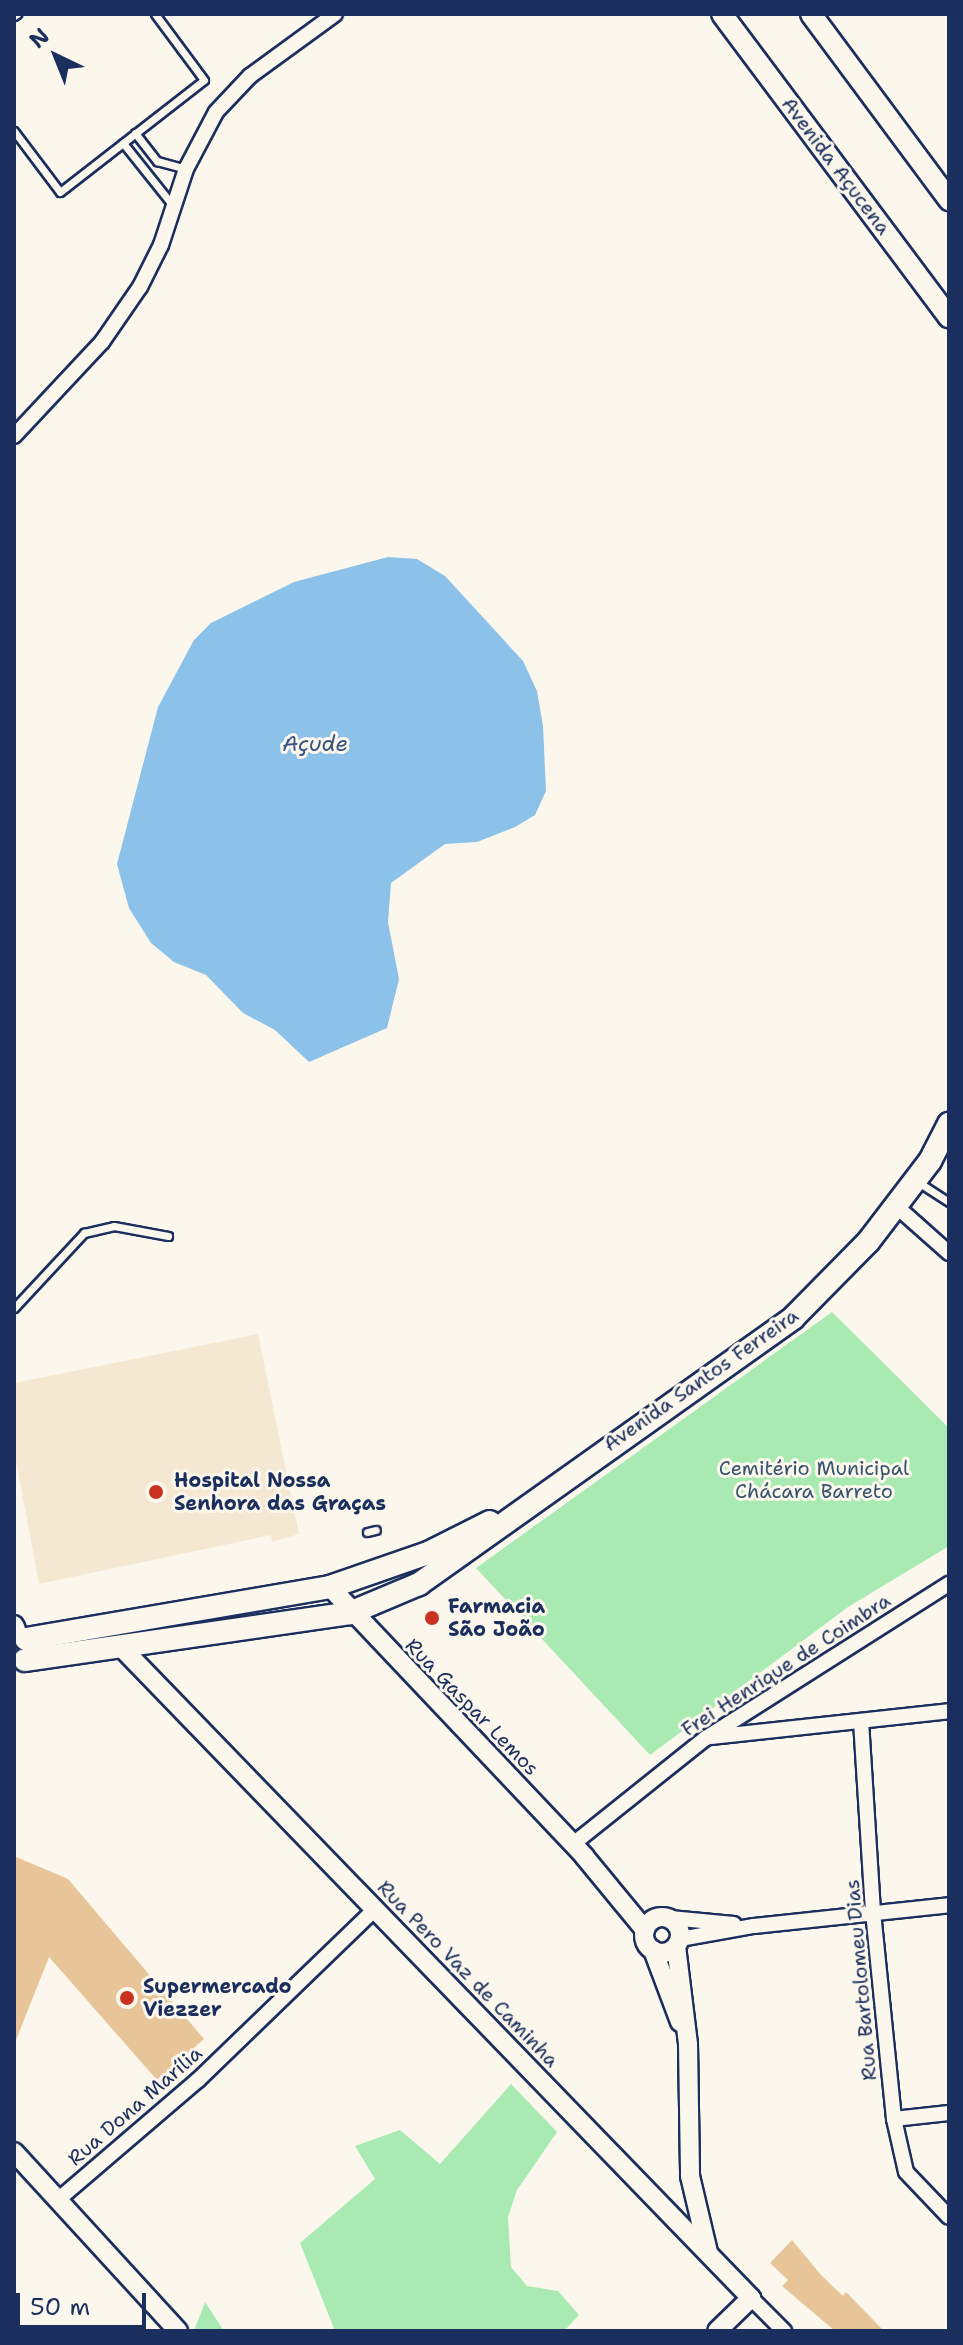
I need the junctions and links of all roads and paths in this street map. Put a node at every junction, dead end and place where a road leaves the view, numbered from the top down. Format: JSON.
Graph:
{"nodes":[{"id":1,"x":155,"y":14,"type":"edge"},
{"id":2,"x":335,"y":14,"type":"edge"},
{"id":3,"x":722,"y":14,"type":"edge"},
{"id":4,"x":811,"y":14,"type":"edge"},
{"id":5,"x":14,"y":131,"type":"edge"},
{"id":6,"x":135,"y":133,"type":"junction"},
{"id":7,"x":123,"y":143,"type":"junction"},
{"id":8,"x":186,"y":169,"type":"junction"},
{"id":9,"x":949,"y":200,"type":"edge"},
{"id":10,"x":174,"y":208,"type":"junction"},
{"id":11,"x":949,"y":317,"type":"edge"},
{"id":12,"x":14,"y":436,"type":"edge"},
{"id":13,"x":949,"y":1124,"type":"edge"},
{"id":14,"x":916,"y":1181,"type":"junction"},
{"id":15,"x":949,"y":1202,"type":"edge"},
{"id":16,"x":896,"y":1206,"type":"junction"},
{"id":17,"x":168,"y":1236,"type":"dead end"},
{"id":18,"x":949,"y":1253,"type":"edge"},
{"id":19,"x":14,"y":1308,"type":"edge"},
{"id":20,"x":523,"y":1505,"type":"junction"},
{"id":21,"x":376,"y":1530,"type":"dead end"},
{"id":22,"x":367,"y":1532,"type":"dead end"},
{"id":23,"x":949,"y":1584,"type":"edge"},
{"id":24,"x":330,"y":1587,"type":"junction"},
{"id":25,"x":350,"y":1613,"type":"junction"},
{"id":26,"x":18,"y":1642,"type":"edge"},
{"id":27,"x":121,"y":1647,"type":"junction"},
{"id":28,"x":949,"y":1711,"type":"edge"},
{"id":29,"x":861,"y":1721,"type":"junction"},
{"id":30,"x":706,"y":1738,"type":"junction"},
{"id":31,"x":579,"y":1850,"type":"junction"},
{"id":32,"x":949,"y":1905,"type":"edge"},
{"id":33,"x":375,"y":1909,"type":"junction"},
{"id":34,"x":873,"y":1912,"type":"junction"},
{"id":35,"x":656,"y":1922,"type":"junction"},
{"id":36,"x":754,"y":1926,"type":"junction"},
{"id":37,"x":678,"y":1943,"type":"junction"},
{"id":38,"x":653,"y":1950,"type":"junction"},
{"id":39,"x":688,"y":2044,"type":"junction"},
{"id":40,"x":949,"y":2113,"type":"edge"},
{"id":41,"x":894,"y":2119,"type":"junction"},
{"id":42,"x":14,"y":2152,"type":"edge"},
{"id":43,"x":59,"y":2199,"type":"junction"},
{"id":44,"x":949,"y":2217,"type":"edge"},
{"id":45,"x":709,"y":2254,"type":"junction"},
{"id":46,"x":751,"y":2298,"type":"junction"},
{"id":47,"x":178,"y":2331,"type":"edge"},
{"id":48,"x":717,"y":2331,"type":"edge"},
{"id":49,"x":784,"y":2331,"type":"edge"}],
"edges":[{"from":1,"to":6,"type":"lane"},
{"from":2,"to":8,"type":"street"},
{"from":3,"to":11,"type":"main road","name":"Avenida Açucena"},
{"from":4,"to":9,"type":"main road"},
{"from":5,"to":7,"type":"lane"},
{"from":6,"to":7,"type":"lane"},
{"from":6,"to":8,"type":"lane"},
{"from":7,"to":10,"type":"lane"},
{"from":8,"to":10,"type":"street"},
{"from":10,"to":12,"type":"street"},
{"from":13,"to":14,"type":"main road","name":"Avenida Santos Ferreira"},
{"from":14,"to":15,"type":"lane"},
{"from":14,"to":16,"type":"main road","name":"Avenida Santos Ferreira"},
{"from":16,"to":18,"type":"street"},
{"from":16,"to":20,"type":"main road","name":"Avenida Santos Ferreira"},
{"from":17,"to":19,"type":"lane"},
{"from":20,"to":24,"type":"main road","name":"Avenida Santos Ferreira"},
{"from":20,"to":25,"type":"main road","name":"Avenida Santos Ferreira"},
{"from":21,"to":22,"type":"lane"},
{"from":23,"to":30,"type":"street","name":"Frei Henrique de Coimbra"},
{"from":24,"to":25,"type":"street","name":"Rua Gaspar Lemos"},
{"from":24,"to":26,"type":"main road","name":"Avenida Santos Ferreira"},
{"from":25,"to":27,"type":"main road","name":"Avenida Santos Ferreira"},
{"from":25,"to":31,"type":"street","name":"Rua Gaspar Lemos"},
{"from":26,"to":27,"type":"main road","name":"Avenida Santos Ferreira"},
{"from":27,"to":33,"type":"street","name":"Rua Pero Vaz de Caminha"},
{"from":28,"to":29,"type":"street"},
{"from":29,"to":30,"type":"street"},
{"from":29,"to":34,"type":"street","name":"Rua Bartolomeu Dias"},
{"from":30,"to":31,"type":"street","name":"Frei Henrique de Coimbra"},
{"from":31,"to":35,"type":"street","name":"Rua Gaspar Lemos"},
{"from":32,"to":34,"type":"street"},
{"from":33,"to":43,"type":"street","name":"Rua Dona Marília"},
{"from":33,"to":45,"type":"street","name":"Rua Pero Vaz de Caminha"},
{"from":34,"to":36,"type":"street"},
{"from":34,"to":41,"type":"street","name":"Rua Bartolomeu Dias"},
{"from":35,"to":36,"type":"street"},
{"from":35,"to":37,"type":"street"},
{"from":35,"to":38,"type":"street"},
{"from":36,"to":37,"type":"street"},
{"from":37,"to":38,"type":"street"},
{"from":37,"to":39,"type":"street"},
{"from":38,"to":39,"type":"street"},
{"from":39,"to":45,"type":"street"},
{"from":40,"to":41,"type":"street"},
{"from":41,"to":44,"type":"street","name":"Rua Bartolomeu Dias"},
{"from":42,"to":43,"type":"street"},
{"from":43,"to":47,"type":"street"},
{"from":45,"to":46,"type":"street","name":"Rua Pero Vaz de Caminha"},
{"from":46,"to":48,"type":"street"},
{"from":46,"to":49,"type":"street","name":"Rua Pero Vaz de Caminha"}]}
